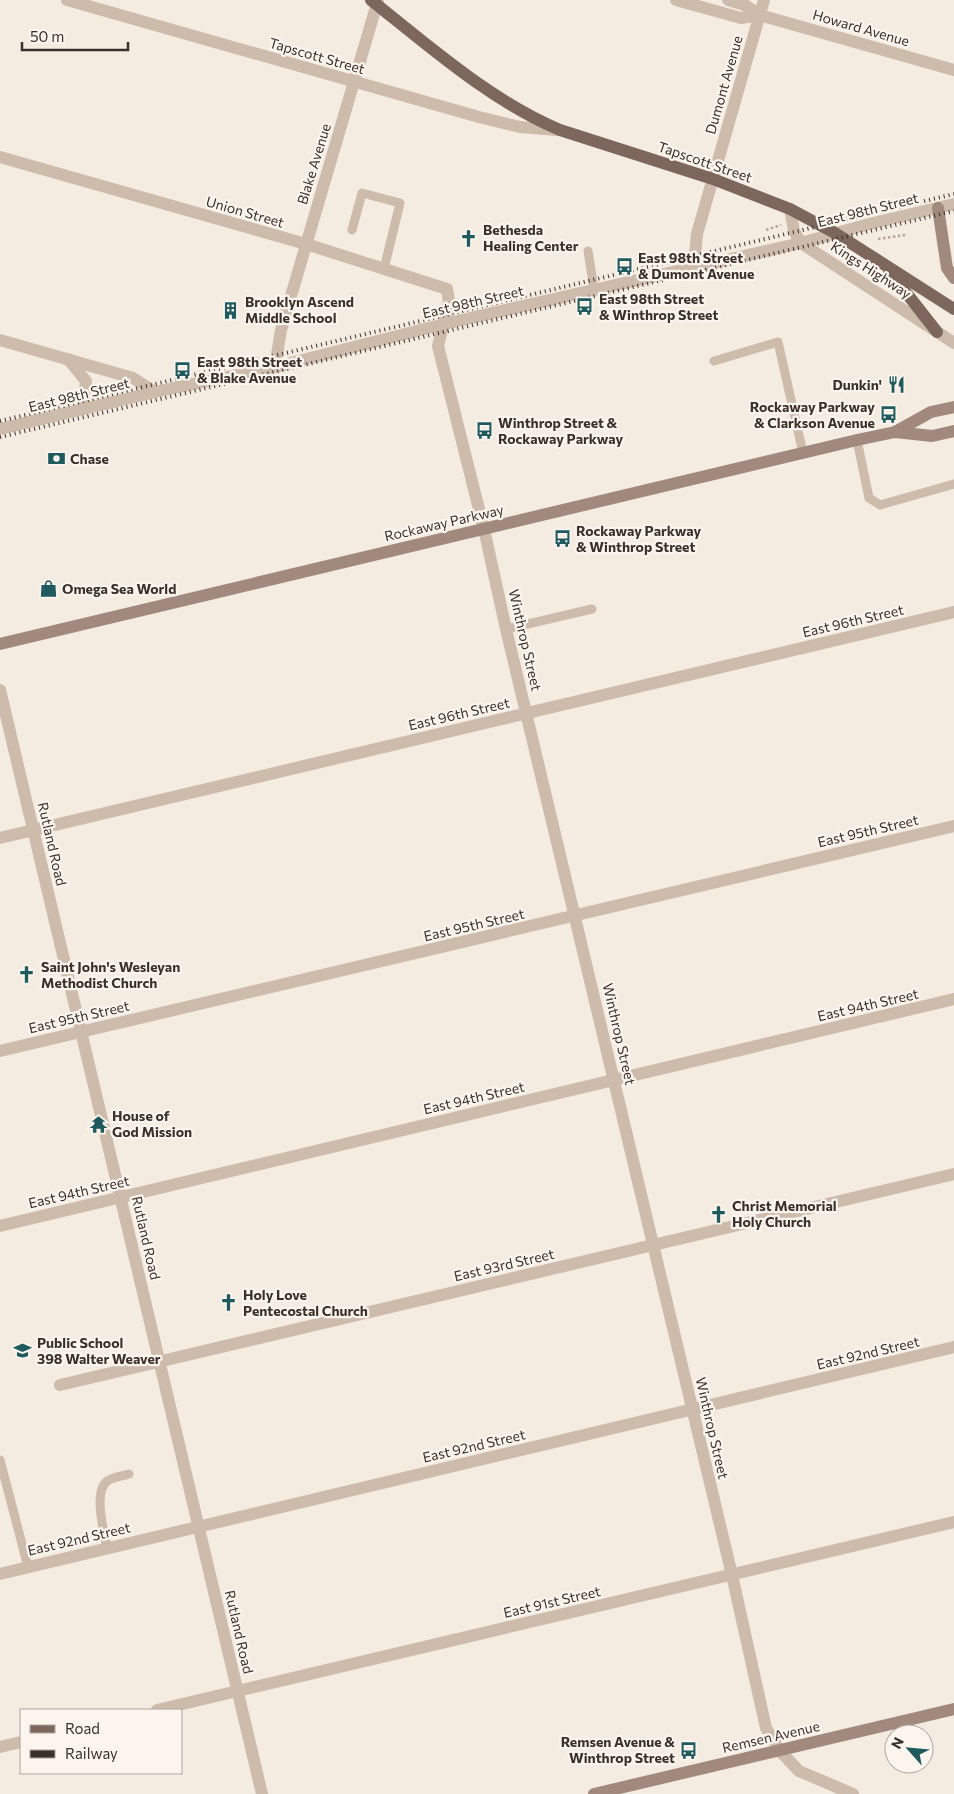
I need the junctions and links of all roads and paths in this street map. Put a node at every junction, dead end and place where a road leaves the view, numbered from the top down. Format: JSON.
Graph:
{"nodes":[{"id":1,"x":67,"y":0,"type":"edge"},
{"id":2,"x":676,"y":0,"type":"edge"},
{"id":3,"x":728,"y":0,"type":"edge"},
{"id":4,"x":764,"y":0,"type":"edge"},
{"id":5,"x":375,"y":1,"type":"edge"},
{"id":6,"x":760,"y":16,"type":"junction"},
{"id":7,"x":954,"y":70,"type":"edge"},
{"id":8,"x":354,"y":82,"type":"junction"},
{"id":9,"x":560,"y":130,"type":"junction"},
{"id":10,"x":0,"y":158,"type":"edge"},
{"id":11,"x":713,"y":179,"type":"junction"},
{"id":12,"x":954,"y":204,"type":"edge"},
{"id":13,"x":938,"y":208,"type":"junction"},
{"id":14,"x":790,"y":209,"type":"junction"},
{"id":15,"x":782,"y":225,"type":"dead end"},
{"id":16,"x":352,"y":230,"type":"dead end"},
{"id":17,"x":835,"y":233,"type":"junction"},
{"id":18,"x":905,"y":235,"type":"dead end"},
{"id":19,"x":773,"y":236,"type":"dead end"},
{"id":20,"x":878,"y":240,"type":"dead end"},
{"id":21,"x":801,"y":242,"type":"junction"},
{"id":22,"x":306,"y":244,"type":"junction"},
{"id":23,"x":588,"y":251,"type":"dead end"},
{"id":24,"x":883,"y":263,"type":"junction"},
{"id":25,"x":694,"y":266,"type":"junction"},
{"id":26,"x":384,"y":269,"type":"junction"},
{"id":27,"x":954,"y":278,"type":"edge"},
{"id":28,"x":594,"y":289,"type":"junction"},
{"id":29,"x":954,"y":309,"type":"edge"},
{"id":30,"x":444,"y":324,"type":"junction"},
{"id":31,"x":937,"y":332,"type":"junction"},
{"id":32,"x":0,"y":340,"type":"edge"},
{"id":33,"x":954,"y":344,"type":"edge"},
{"id":34,"x":68,"y":359,"type":"junction"},
{"id":35,"x":714,"y":361,"type":"dead end"},
{"id":36,"x":275,"y":367,"type":"junction"},
{"id":37,"x":155,"y":392,"type":"junction"},
{"id":38,"x":954,"y":407,"type":"edge"},
{"id":39,"x":83,"y":409,"type":"junction"},
{"id":40,"x":0,"y":430,"type":"edge"},
{"id":41,"x":954,"y":431,"type":"edge"},
{"id":42,"x":895,"y":432,"type":"junction"},
{"id":43,"x":857,"y":440,"type":"junction"},
{"id":44,"x":803,"y":453,"type":"junction"},
{"id":45,"x":954,"y":484,"type":"edge"},
{"id":46,"x":484,"y":529,"type":"junction"},
{"id":47,"x":592,"y":609,"type":"dead end"},
{"id":48,"x":954,"y":612,"type":"edge"},
{"id":49,"x":506,"y":629,"type":"junction"},
{"id":50,"x":0,"y":644,"type":"edge"},
{"id":51,"x":0,"y":690,"type":"edge"},
{"id":52,"x":527,"y":713,"type":"junction"},
{"id":53,"x":954,"y":826,"type":"edge"},
{"id":54,"x":33,"y":830,"type":"junction"},
{"id":55,"x":0,"y":838,"type":"edge"},
{"id":56,"x":575,"y":916,"type":"junction"},
{"id":57,"x":954,"y":1000,"type":"edge"},
{"id":58,"x":82,"y":1032,"type":"junction"},
{"id":59,"x":0,"y":1051,"type":"edge"},
{"id":60,"x":614,"y":1080,"type":"junction"},
{"id":61,"x":954,"y":1174,"type":"edge"},
{"id":62,"x":120,"y":1197,"type":"junction"},
{"id":63,"x":0,"y":1226,"type":"edge"},
{"id":64,"x":654,"y":1245,"type":"junction"},
{"id":65,"x":954,"y":1347,"type":"edge"},
{"id":66,"x":159,"y":1362,"type":"junction"},
{"id":67,"x":60,"y":1385,"type":"dead end"},
{"id":68,"x":692,"y":1410,"type":"junction"},
{"id":69,"x":0,"y":1460,"type":"edge"},
{"id":70,"x":129,"y":1474,"type":"dead end"},
{"id":71,"x":954,"y":1522,"type":"edge"},
{"id":72,"x":199,"y":1526,"type":"junction"},
{"id":73,"x":107,"y":1548,"type":"junction"},
{"id":74,"x":28,"y":1567,"type":"junction"},
{"id":75,"x":0,"y":1574,"type":"edge"},
{"id":76,"x":732,"y":1575,"type":"junction"},
{"id":77,"x":238,"y":1691,"type":"junction"},
{"id":78,"x":161,"y":1709,"type":"edge"},
{"id":79,"x":954,"y":1709,"type":"edge"},
{"id":80,"x":20,"y":1742,"type":"edge"},
{"id":81,"x":0,"y":1747,"type":"edge"},
{"id":82,"x":778,"y":1750,"type":"junction"},
{"id":83,"x":262,"y":1794,"type":"edge"},
{"id":84,"x":594,"y":1794,"type":"edge"},
{"id":85,"x":854,"y":1794,"type":"edge"}],
"edges":[{"from":1,"to":8,"type":"street","name":"Tapscott Street"},
{"from":2,"to":6,"type":"street","name":"Howard Avenue"},
{"from":3,"to":6,"type":"street","name":"Howard Avenue"},
{"from":4,"to":6,"type":"street","name":"Dumont Avenue"},
{"from":5,"to":8,"type":"street","name":"Blake Avenue"},
{"from":5,"to":9,"type":"main road","name":"Tapscott Street"},
{"from":6,"to":7,"type":"street","name":"Howard Avenue"},
{"from":6,"to":11,"type":"street","name":"Dumont Avenue"},
{"from":8,"to":9,"type":"street","name":"Tapscott Street"},
{"from":8,"to":22,"type":"street","name":"Blake Avenue"},
{"from":9,"to":11,"type":"main road","name":"Tapscott Street"},
{"from":10,"to":22,"type":"street","name":"Union Street"},
{"from":11,"to":14,"type":"main road","name":"Tapscott Street"},
{"from":11,"to":25,"type":"street","name":"Dumont Avenue"},
{"from":12,"to":13,"type":"street","name":"East 98th Street"},
{"from":13,"to":17,"type":"street","name":"East 98th Street"},
{"from":13,"to":27,"type":"street"},
{"from":14,"to":17,"type":"main road","name":"Tapscott Street"},
{"from":14,"to":21,"type":"street"},
{"from":15,"to":19,"type":"path"},
{"from":16,"to":26,"type":"lane"},
{"from":17,"to":21,"type":"street","name":"East 98th Street"},
{"from":17,"to":24,"type":"main road","name":"Kings Highway"},
{"from":18,"to":20,"type":"path"},
{"from":21,"to":25,"type":"street","name":"East 98th Street"},
{"from":21,"to":31,"type":"street","name":"Kings Highway"},
{"from":22,"to":26,"type":"street","name":"Union Street"},
{"from":22,"to":36,"type":"street","name":"Blake Avenue"},
{"from":23,"to":28,"type":"lane"},
{"from":24,"to":29,"type":"main road","name":"Kings Highway"},
{"from":24,"to":31,"type":"main road"},
{"from":25,"to":28,"type":"street","name":"East 98th Street"},
{"from":26,"to":30,"type":"street","name":"Union Street"},
{"from":28,"to":30,"type":"street","name":"East 98th Street"},
{"from":30,"to":36,"type":"street","name":"East 98th Street"},
{"from":30,"to":46,"type":"street","name":"Winthrop Street"},
{"from":31,"to":33,"type":"street","name":"Kings Highway"},
{"from":32,"to":34,"type":"street"},
{"from":34,"to":37,"type":"street"},
{"from":34,"to":39,"type":"street"},
{"from":35,"to":44,"type":"lane"},
{"from":36,"to":37,"type":"street","name":"East 98th Street"},
{"from":37,"to":39,"type":"street","name":"East 98th Street"},
{"from":38,"to":42,"type":"street","name":"Rockaway Parkway"},
{"from":39,"to":40,"type":"street","name":"East 98th Street"},
{"from":41,"to":42,"type":"street","name":"Rockaway Parkway"},
{"from":42,"to":43,"type":"street","name":"Rockaway Parkway"},
{"from":43,"to":44,"type":"street","name":"Rockaway Parkway"},
{"from":43,"to":45,"type":"lane"},
{"from":44,"to":46,"type":"street","name":"Rockaway Parkway"},
{"from":46,"to":49,"type":"street","name":"Winthrop Street"},
{"from":46,"to":50,"type":"street","name":"Rockaway Parkway"},
{"from":47,"to":49,"type":"lane"},
{"from":48,"to":52,"type":"street","name":"East 96th Street"},
{"from":49,"to":52,"type":"street","name":"Winthrop Street"},
{"from":51,"to":54,"type":"street","name":"Rutland Road"},
{"from":52,"to":54,"type":"street","name":"East 96th Street"},
{"from":52,"to":56,"type":"street","name":"Winthrop Street"},
{"from":53,"to":56,"type":"street","name":"East 95th Street"},
{"from":54,"to":55,"type":"street","name":"East 96th Street"},
{"from":54,"to":58,"type":"street","name":"Rutland Road"},
{"from":56,"to":58,"type":"street","name":"East 95th Street"},
{"from":56,"to":60,"type":"street","name":"Winthrop Street"},
{"from":57,"to":60,"type":"street","name":"East 94th Street"},
{"from":58,"to":59,"type":"street","name":"East 95th Street"},
{"from":58,"to":62,"type":"street","name":"Rutland Road"},
{"from":60,"to":62,"type":"street","name":"East 94th Street"},
{"from":60,"to":64,"type":"street","name":"Winthrop Street"},
{"from":61,"to":64,"type":"street","name":"East 93rd Street"},
{"from":62,"to":63,"type":"street","name":"East 94th Street"},
{"from":62,"to":66,"type":"street","name":"Rutland Road"},
{"from":64,"to":66,"type":"street","name":"East 93rd Street"},
{"from":64,"to":68,"type":"street","name":"Winthrop Street"},
{"from":65,"to":68,"type":"street","name":"East 92nd Street"},
{"from":66,"to":67,"type":"street","name":"East 93rd Street"},
{"from":66,"to":72,"type":"street","name":"Rutland Road"},
{"from":68,"to":72,"type":"street","name":"East 92nd Street"},
{"from":68,"to":76,"type":"street","name":"Winthrop Street"},
{"from":69,"to":74,"type":"lane"},
{"from":70,"to":73,"type":"lane"},
{"from":71,"to":76,"type":"street","name":"East 91st Street"},
{"from":72,"to":73,"type":"street","name":"East 92nd Street"},
{"from":72,"to":77,"type":"street","name":"Rutland Road"},
{"from":73,"to":74,"type":"street","name":"East 92nd Street"},
{"from":74,"to":75,"type":"street","name":"East 92nd Street"},
{"from":76,"to":77,"type":"street","name":"East 91st Street"},
{"from":76,"to":82,"type":"street","name":"Winthrop Street"},
{"from":77,"to":78,"type":"street","name":"East 91st Street"},
{"from":77,"to":83,"type":"street","name":"Rutland Road"},
{"from":79,"to":82,"type":"street","name":"Remsen Avenue"},
{"from":80,"to":81,"type":"street"},
{"from":82,"to":84,"type":"street","name":"Remsen Avenue"},
{"from":82,"to":85,"type":"street","name":"Winthrop Street"}]}
